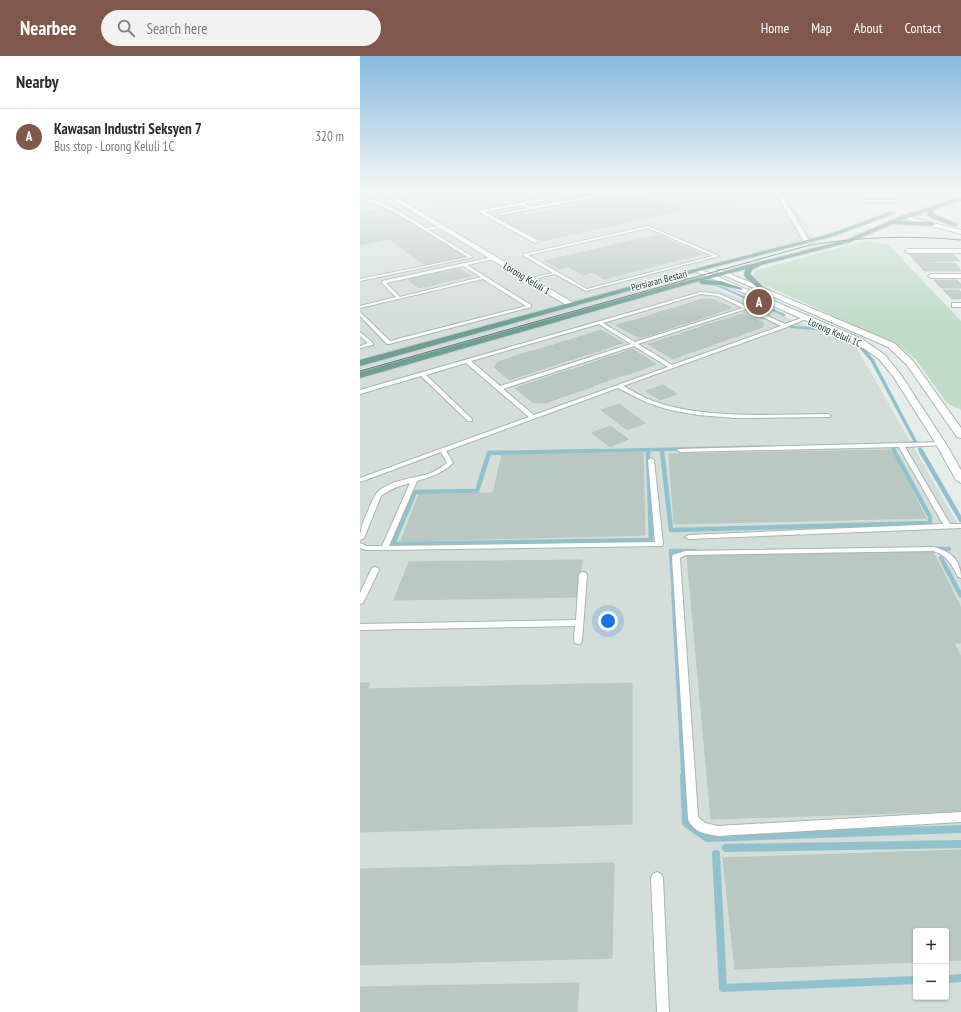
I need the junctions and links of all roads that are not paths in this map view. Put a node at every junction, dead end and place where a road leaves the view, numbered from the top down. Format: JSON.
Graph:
{"nodes":[{"id":1,"x":433,"y":234,"type":"edge"},
{"id":2,"x":452,"y":234,"type":"edge"},
{"id":3,"x":520,"y":234,"type":"edge"},
{"id":4,"x":619,"y":234,"type":"edge"},
{"id":5,"x":664,"y":234,"type":"edge"},
{"id":6,"x":802,"y":234,"type":"edge"},
{"id":7,"x":836,"y":234,"type":"edge"},
{"id":8,"x":865,"y":234,"type":"edge"},
{"id":9,"x":535,"y":242,"type":"dead end"},
{"id":10,"x":807,"y":242,"type":"junction"},
{"id":11,"x":908,"y":251,"type":"dead end"},
{"id":12,"x":961,"y":251,"type":"edge"},
{"id":13,"x":493,"y":258,"type":"junction"},
{"id":14,"x":770,"y":261,"type":"junction"},
{"id":15,"x":464,"y":264,"type":"junction"},
{"id":16,"x":708,"y":267,"type":"junction"},
{"id":17,"x":697,"y":270,"type":"junction"},
{"id":18,"x":556,"y":273,"type":"junction"},
{"id":19,"x":723,"y":273,"type":"junction"},
{"id":20,"x":711,"y":276,"type":"junction"},
{"id":21,"x":931,"y":276,"type":"dead end"},
{"id":22,"x":961,"y":276,"type":"edge"},
{"id":23,"x":485,"y":277,"type":"junction"},
{"id":24,"x":529,"y":279,"type":"junction"},
{"id":25,"x":360,"y":280,"type":"edge"},
{"id":26,"x":669,"y":287,"type":"junction"},
{"id":27,"x":761,"y":288,"type":"junction"},
{"id":28,"x":740,"y":289,"type":"junction"},
{"id":29,"x":399,"y":298,"type":"junction"},
{"id":30,"x":571,"y":304,"type":"junction"},
{"id":31,"x":360,"y":307,"type":"edge"},
{"id":32,"x":746,"y":308,"type":"junction"},
{"id":33,"x":360,"y":313,"type":"edge"},
{"id":34,"x":806,"y":318,"type":"junction"},
{"id":35,"x":600,"y":323,"type":"junction"},
{"id":36,"x":785,"y":326,"type":"junction"},
{"id":37,"x":360,"y":333,"type":"edge"},
{"id":38,"x":635,"y":344,"type":"junction"},
{"id":39,"x":360,"y":347,"type":"edge"},
{"id":40,"x":467,"y":361,"type":"junction"},
{"id":41,"x":360,"y":363,"type":"edge"},
{"id":42,"x":672,"y":367,"type":"junction"},
{"id":43,"x":422,"y":374,"type":"junction"},
{"id":44,"x":360,"y":375,"type":"edge"},
{"id":45,"x":618,"y":386,"type":"junction"},
{"id":46,"x":499,"y":388,"type":"junction"},
{"id":47,"x":360,"y":392,"type":"edge"},
{"id":48,"x":828,"y":416,"type":"dead end"},
{"id":49,"x":533,"y":417,"type":"junction"},
{"id":50,"x":470,"y":420,"type":"dead end"},
{"id":51,"x":961,"y":435,"type":"edge"},
{"id":52,"x":941,"y":444,"type":"junction"},
{"id":53,"x":902,"y":446,"type":"junction"},
{"id":54,"x":443,"y":450,"type":"junction"},
{"id":55,"x":680,"y":450,"type":"dead end"},
{"id":56,"x":651,"y":460,"type":"dead end"},
{"id":57,"x":360,"y":480,"type":"edge"},
{"id":58,"x":961,"y":480,"type":"edge"},
{"id":59,"x":414,"y":481,"type":"junction"},
{"id":60,"x":961,"y":526,"type":"edge"},
{"id":61,"x":948,"y":527,"type":"junction"},
{"id":62,"x":689,"y":537,"type":"dead end"},
{"id":63,"x":360,"y":538,"type":"edge"},
{"id":64,"x":360,"y":545,"type":"edge"},
{"id":65,"x":384,"y":548,"type":"junction"},
{"id":66,"x":957,"y":561,"type":"edge"},
{"id":67,"x":375,"y":570,"type":"dead end"},
{"id":68,"x":583,"y":575,"type":"dead end"},
{"id":69,"x":961,"y":575,"type":"edge"},
{"id":70,"x":360,"y":601,"type":"edge"},
{"id":71,"x":579,"y":623,"type":"junction"},
{"id":72,"x":360,"y":627,"type":"edge"},
{"id":73,"x":578,"y":641,"type":"dead end"},
{"id":74,"x":961,"y":817,"type":"edge"},
{"id":75,"x":657,"y":878,"type":"dead end"},
{"id":76,"x":662,"y":1012,"type":"edge"}],
"edges":[{"from":1,"to":25,"type":"lane"},
{"from":2,"to":13,"type":"street","name":"Lorong Keluli 1"},
{"from":3,"to":9,"type":"street"},
{"from":4,"to":18,"type":"lane"},
{"from":5,"to":18,"type":"lane"},
{"from":6,"to":10,"type":"street"},
{"from":7,"to":10,"type":"main road","name":"Persiaran Bestari"},
{"from":8,"to":14,"type":"main road","name":"Persiaran Bestari"},
{"from":10,"to":16,"type":"main road","name":"Persiaran Bestari"},
{"from":11,"to":12,"type":"street"},
{"from":13,"to":15,"type":"lane"},
{"from":13,"to":24,"type":"street","name":"Lorong Keluli 1"},
{"from":14,"to":19,"type":"main road","name":"Persiaran Bestari"},
{"from":14,"to":27,"type":"main road"},
{"from":15,"to":23,"type":"lane"},
{"from":15,"to":29,"type":"lane"},
{"from":16,"to":17,"type":"main road","name":"Persiaran Bestari"},
{"from":16,"to":19,"type":"street","name":"Lorong Keluli 1C"},
{"from":17,"to":20,"type":"street","name":"Lorong Keluli 1C"},
{"from":17,"to":30,"type":"main road","name":"Persiaran Bestari"},
{"from":18,"to":24,"type":"lane"},
{"from":19,"to":20,"type":"main road","name":"Persiaran Bestari"},
{"from":19,"to":27,"type":"street","name":"Lorong Keluli 1C"},
{"from":20,"to":26,"type":"main road","name":"Persiaran Bestari"},
{"from":20,"to":28,"type":"street","name":"Lorong Keluli 1C"},
{"from":21,"to":22,"type":"street"},
{"from":23,"to":29,"type":"lane"},
{"from":23,"to":33,"type":"lane"},
{"from":24,"to":30,"type":"street","name":"Lorong Keluli 1"},
{"from":26,"to":28,"type":"main road"},
{"from":26,"to":44,"type":"main road","name":"Persiaran Bestari"},
{"from":27,"to":51,"type":"street","name":"Lorong Keluli 1C"},
{"from":28,"to":34,"type":"street","name":"Lorong Keluli 1C"},
{"from":29,"to":31,"type":"lane"},
{"from":30,"to":41,"type":"main road","name":"Persiaran Bestari"},
{"from":32,"to":35,"type":"lane"},
{"from":32,"to":36,"type":"lane"},
{"from":32,"to":38,"type":"lane"},
{"from":34,"to":36,"type":"lane"},
{"from":34,"to":52,"type":"street","name":"Lorong Keluli 1C"},
{"from":35,"to":38,"type":"lane"},
{"from":35,"to":40,"type":"lane"},
{"from":36,"to":42,"type":"lane"},
{"from":37,"to":39,"type":"lane"},
{"from":38,"to":42,"type":"lane"},
{"from":38,"to":46,"type":"lane"},
{"from":40,"to":43,"type":"lane"},
{"from":40,"to":46,"type":"lane"},
{"from":42,"to":45,"type":"lane"},
{"from":43,"to":47,"type":"lane"},
{"from":43,"to":50,"type":"lane"},
{"from":45,"to":48,"type":"lane"},
{"from":45,"to":49,"type":"lane"},
{"from":46,"to":49,"type":"lane"},
{"from":49,"to":54,"type":"lane"},
{"from":52,"to":53,"type":"lane"},
{"from":52,"to":58,"type":"street","name":"Lorong Keluli 1C"},
{"from":53,"to":55,"type":"lane"},
{"from":53,"to":61,"type":"lane"},
{"from":54,"to":57,"type":"lane"},
{"from":54,"to":59,"type":"lane"},
{"from":56,"to":65,"type":"lane"},
{"from":59,"to":63,"type":"lane"},
{"from":59,"to":65,"type":"lane"},
{"from":60,"to":61,"type":"lane"},
{"from":61,"to":62,"type":"lane"},
{"from":64,"to":65,"type":"lane"},
{"from":66,"to":69,"type":"lane"},
{"from":66,"to":74,"type":"lane"},
{"from":67,"to":70,"type":"lane"},
{"from":68,"to":71,"type":"lane"},
{"from":71,"to":72,"type":"lane"},
{"from":71,"to":73,"type":"lane"},
{"from":75,"to":76,"type":"lane"}]}
